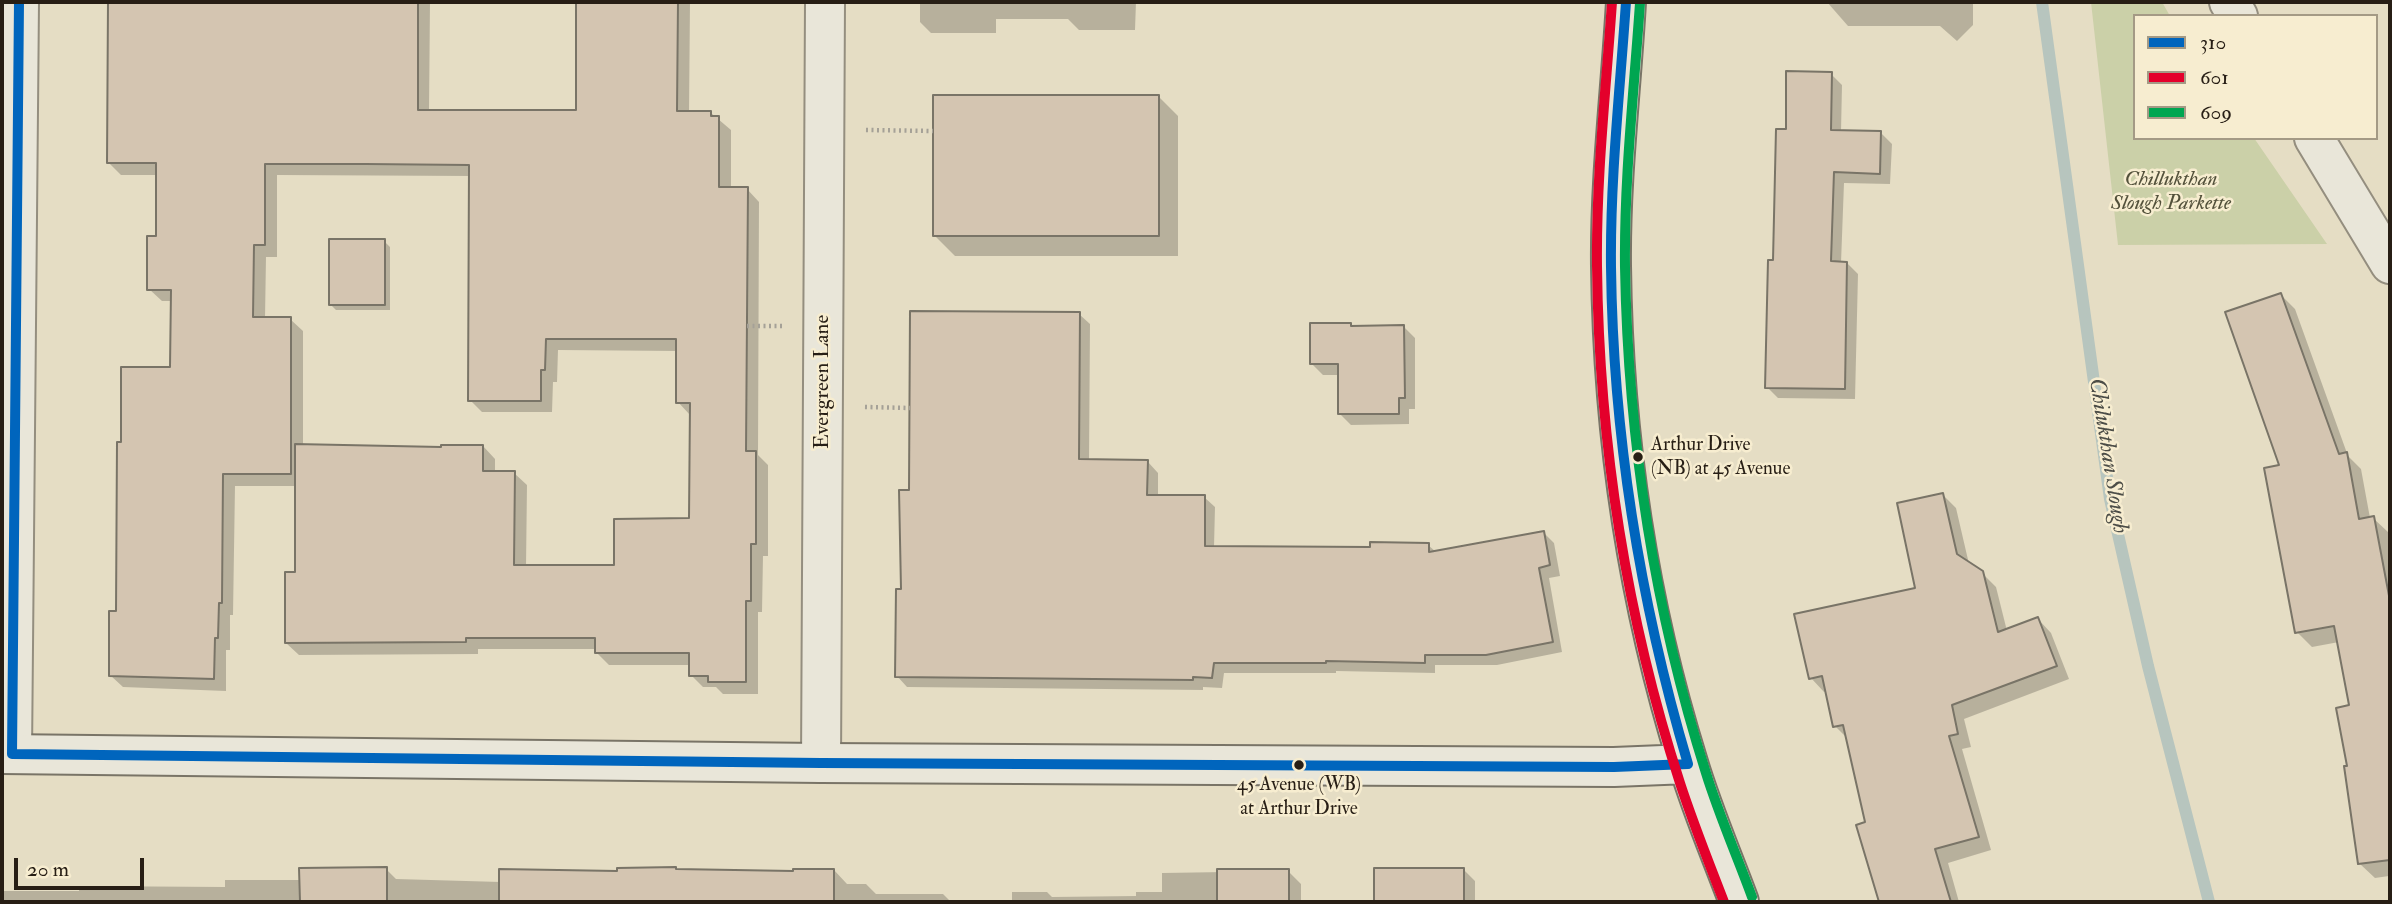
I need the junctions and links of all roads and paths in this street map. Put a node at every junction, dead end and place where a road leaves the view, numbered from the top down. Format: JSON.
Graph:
{"nodes":[{"id":1,"x":19,"y":2,"type":"edge"},
{"id":2,"x":825,"y":2,"type":"edge"},
{"id":3,"x":1626,"y":2,"type":"edge"},
{"id":4,"x":858,"y":130,"type":"dead end"},
{"id":5,"x":933,"y":131,"type":"dead end"},
{"id":6,"x":2315,"y":140,"type":"edge"},
{"id":7,"x":2390,"y":264,"type":"edge"},
{"id":8,"x":747,"y":326,"type":"dead end"},
{"id":9,"x":787,"y":326,"type":"dead end"},
{"id":10,"x":857,"y":407,"type":"dead end"},
{"id":11,"x":910,"y":408,"type":"dead end"},
{"id":12,"x":7,"y":754,"type":"edge"},
{"id":13,"x":821,"y":763,"type":"junction"},
{"id":14,"x":1688,"y":764,"type":"junction"},
{"id":15,"x":1739,"y":902,"type":"edge"}],
"edges":[{"from":1,"to":12,"type":"street"},
{"from":2,"to":13,"type":"street","name":"Evergreen Lane"},
{"from":3,"to":14,"type":"street"},
{"from":4,"to":5,"type":"path"},
{"from":6,"to":7,"type":"street"},
{"from":8,"to":9,"type":"path"},
{"from":10,"to":11,"type":"path"},
{"from":12,"to":13,"type":"street"},
{"from":13,"to":14,"type":"street"},
{"from":14,"to":15,"type":"street"}]}
